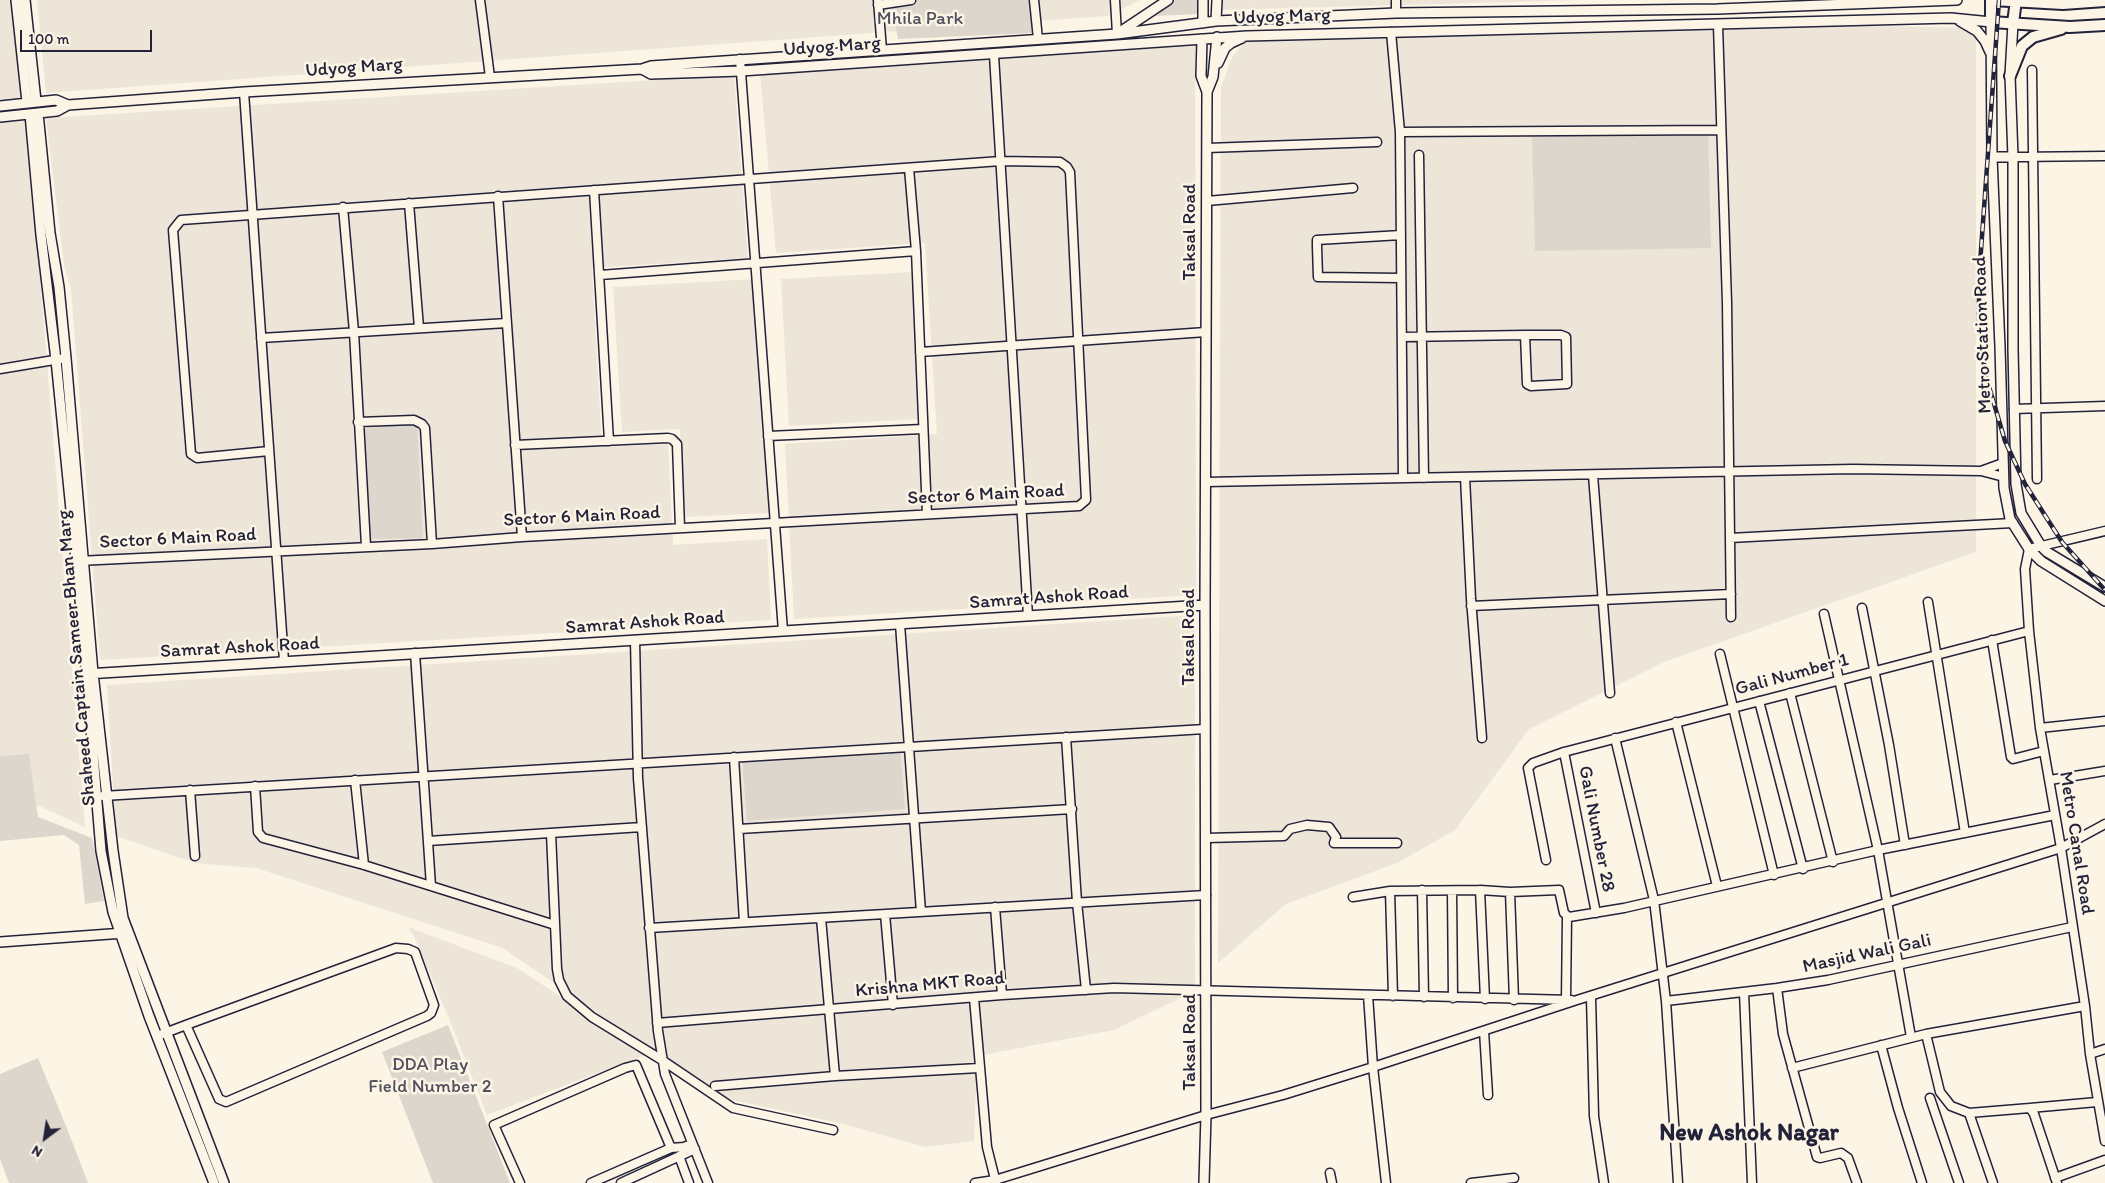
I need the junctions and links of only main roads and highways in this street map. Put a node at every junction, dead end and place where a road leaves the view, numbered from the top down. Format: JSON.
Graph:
{"nodes":[{"id":1,"x":1991,"y":0,"type":"edge"},
{"id":2,"x":2016,"y":0,"type":"edge"},
{"id":3,"x":2105,"y":1,"type":"edge"},
{"id":4,"x":2060,"y":2,"type":"edge"},
{"id":5,"x":2013,"y":23,"type":"junction"},
{"id":6,"x":2105,"y":25,"type":"edge"},
{"id":7,"x":2070,"y":27,"type":"junction"},
{"id":8,"x":2010,"y":76,"type":"road end"}],
"edges":[{"from":1,"to":2,"type":"main road"},
{"from":1,"to":5,"type":"main road","name":"Udyog Marg"},
{"from":2,"to":4,"type":"main road"},
{"from":2,"to":5,"type":"main road"},
{"from":3,"to":4,"type":"main road"},
{"from":5,"to":7,"type":"main road","name":"Udyog Marg"},
{"from":6,"to":7,"type":"main road","name":"Udyog Marg"},
{"from":7,"to":8,"type":"main road"}]}
